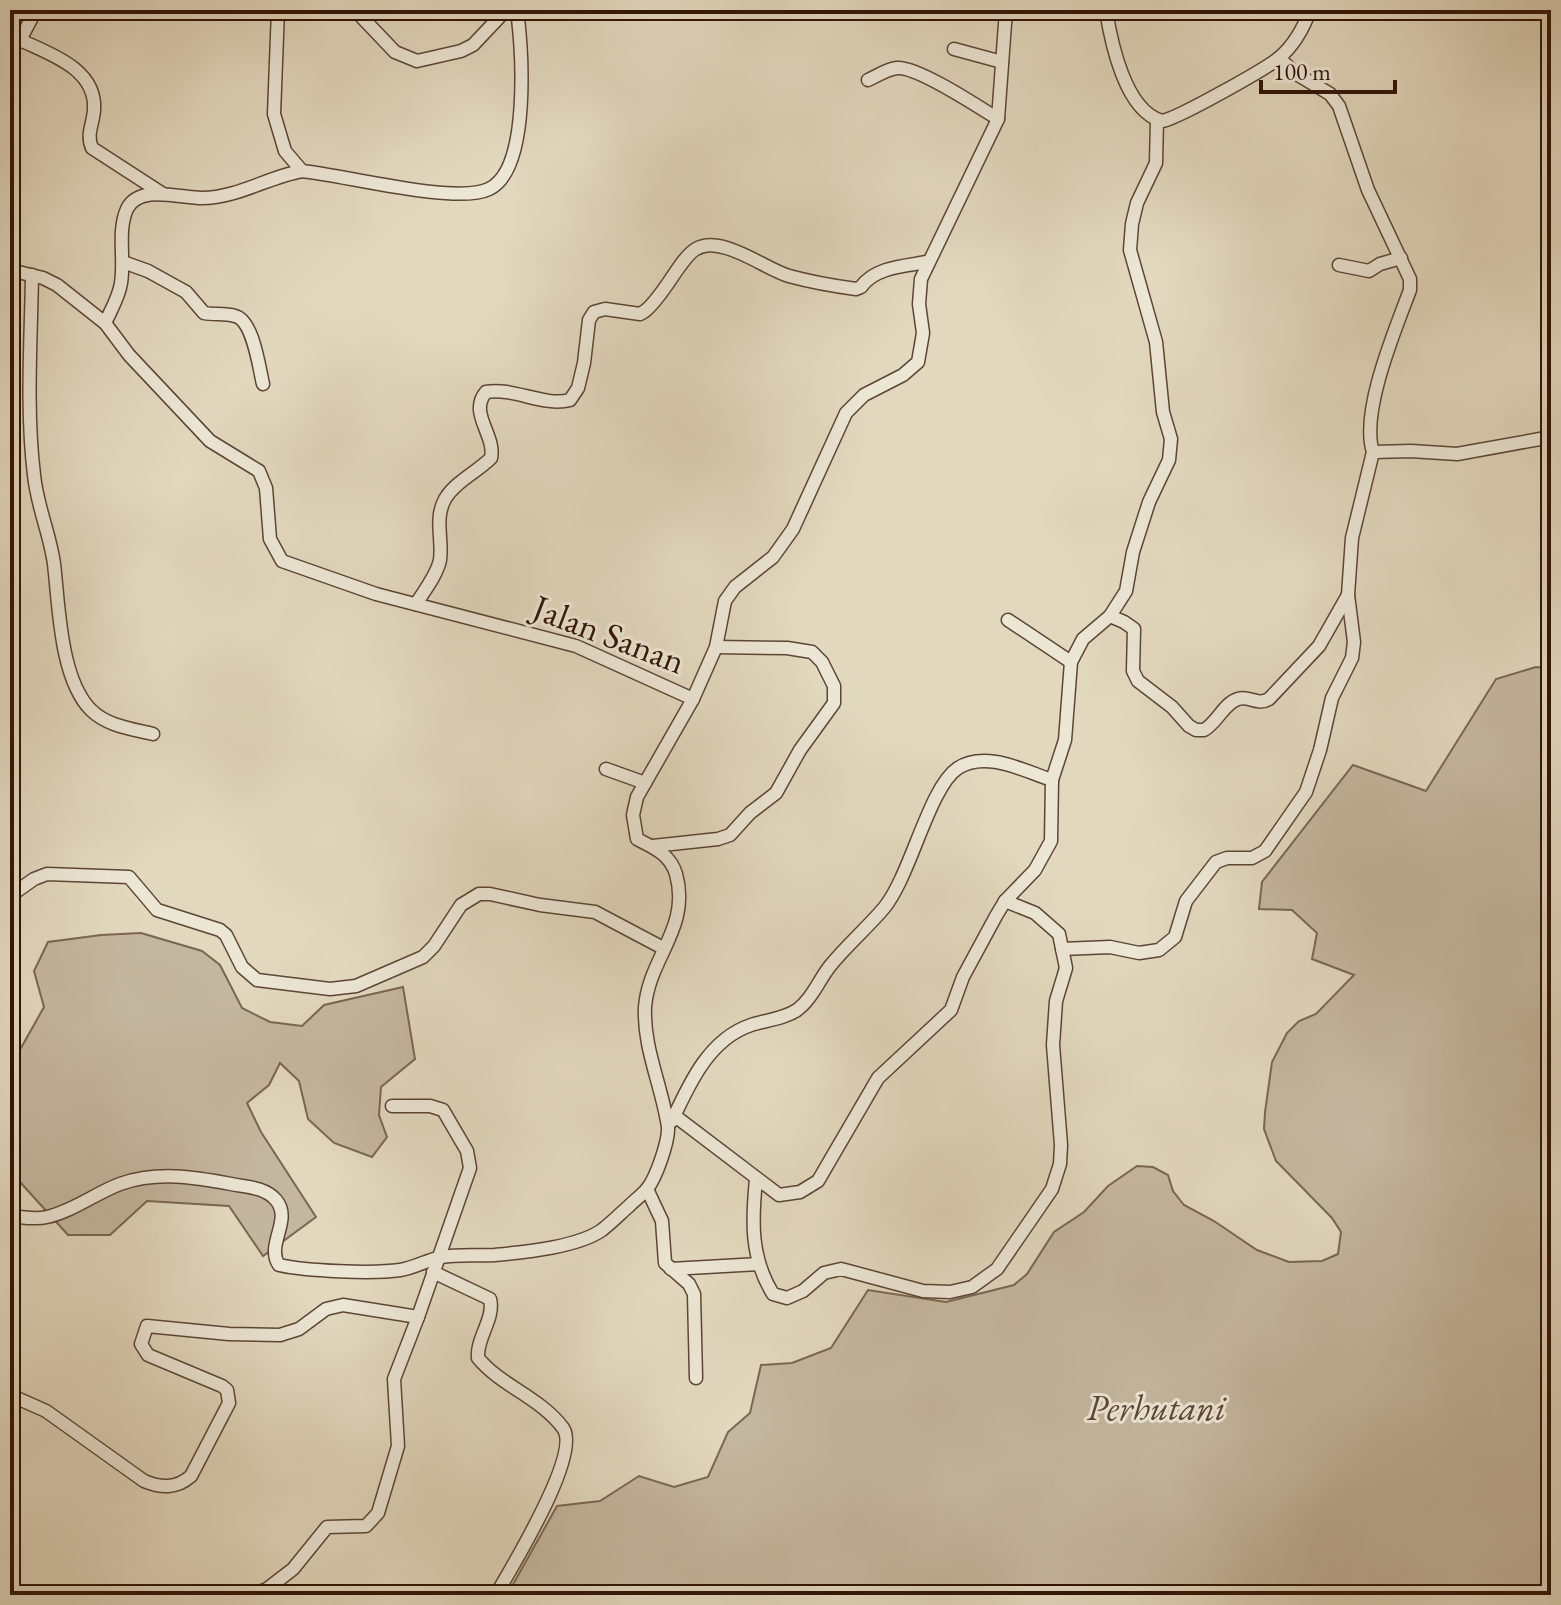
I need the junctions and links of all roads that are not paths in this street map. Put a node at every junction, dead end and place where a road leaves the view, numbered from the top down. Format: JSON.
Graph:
{"nodes":[{"id":1,"x":36,"y":10,"type":"edge"},
{"id":2,"x":278,"y":10,"type":"edge"},
{"id":3,"x":355,"y":10,"type":"edge"},
{"id":4,"x":506,"y":10,"type":"edge"},
{"id":5,"x":517,"y":10,"type":"edge"},
{"id":6,"x":1006,"y":10,"type":"edge"},
{"id":7,"x":1106,"y":10,"type":"edge"},
{"id":8,"x":1310,"y":10,"type":"edge"},
{"id":9,"x":15,"y":44,"type":"edge"},
{"id":10,"x":954,"y":49,"type":"dead end"},
{"id":11,"x":1279,"y":58,"type":"junction"},
{"id":12,"x":1002,"y":62,"type":"junction"},
{"id":13,"x":868,"y":80,"type":"dead end"},
{"id":14,"x":998,"y":119,"type":"junction"},
{"id":15,"x":1157,"y":120,"type":"junction"},
{"id":16,"x":302,"y":171,"type":"junction"},
{"id":17,"x":164,"y":195,"type":"junction"},
{"id":18,"x":1401,"y":258,"type":"junction"},
{"id":19,"x":123,"y":262,"type":"junction"},
{"id":20,"x":927,"y":262,"type":"junction"},
{"id":21,"x":1339,"y":265,"type":"dead end"},
{"id":22,"x":10,"y":270,"type":"edge"},
{"id":23,"x":32,"y":275,"type":"junction"},
{"id":24,"x":105,"y":323,"type":"junction"},
{"id":25,"x":263,"y":384,"type":"dead end"},
{"id":26,"x":1551,"y":437,"type":"edge"},
{"id":27,"x":1373,"y":452,"type":"junction"},
{"id":28,"x":1348,"y":595,"type":"junction"},
{"id":29,"x":416,"y":604,"type":"junction"},
{"id":30,"x":1110,"y":616,"type":"junction"},
{"id":31,"x":1008,"y":620,"type":"dead end"},
{"id":32,"x":716,"y":647,"type":"junction"},
{"id":33,"x":1071,"y":662,"type":"junction"},
{"id":34,"x":693,"y":699,"type":"junction"},
{"id":35,"x":153,"y":734,"type":"dead end"},
{"id":36,"x":606,"y":769,"type":"dead end"},
{"id":37,"x":1052,"y":780,"type":"junction"},
{"id":38,"x":645,"y":783,"type":"junction"},
{"id":39,"x":653,"y":846,"type":"junction"},
{"id":40,"x":10,"y":896,"type":"edge"},
{"id":41,"x":1005,"y":901,"type":"junction"},
{"id":42,"x":663,"y":948,"type":"junction"},
{"id":43,"x":1062,"y":949,"type":"junction"},
{"id":44,"x":392,"y":1106,"type":"dead end"},
{"id":45,"x":675,"y":1116,"type":"junction"},
{"id":46,"x":668,"y":1130,"type":"junction"},
{"id":47,"x":756,"y":1179,"type":"junction"},
{"id":48,"x":647,"y":1189,"type":"junction"},
{"id":49,"x":10,"y":1216,"type":"edge"},
{"id":50,"x":439,"y":1257,"type":"junction"},
{"id":51,"x":759,"y":1264,"type":"junction"},
{"id":52,"x":671,"y":1269,"type":"junction"},
{"id":53,"x":433,"y":1272,"type":"junction"},
{"id":54,"x":418,"y":1317,"type":"junction"},
{"id":55,"x":696,"y":1378,"type":"dead end"},
{"id":56,"x":10,"y":1395,"type":"edge"},
{"id":57,"x":252,"y":1595,"type":"edge"},
{"id":58,"x":496,"y":1595,"type":"edge"}],
"edges":[{"from":1,"to":9,"type":"street"},
{"from":2,"to":16,"type":"street"},
{"from":3,"to":4,"type":"street"},
{"from":5,"to":16,"type":"street"},
{"from":6,"to":12,"type":"street"},
{"from":7,"to":15,"type":"street"},
{"from":8,"to":11,"type":"street"},
{"from":9,"to":17,"type":"street"},
{"from":10,"to":12,"type":"street"},
{"from":11,"to":15,"type":"street"},
{"from":11,"to":18,"type":"street"},
{"from":12,"to":14,"type":"street"},
{"from":13,"to":14,"type":"street"},
{"from":14,"to":20,"type":"street"},
{"from":15,"to":30,"type":"street"},
{"from":16,"to":17,"type":"street"},
{"from":17,"to":19,"type":"street"},
{"from":18,"to":21,"type":"street"},
{"from":18,"to":27,"type":"street"},
{"from":19,"to":24,"type":"street"},
{"from":19,"to":25,"type":"street"},
{"from":20,"to":29,"type":"street"},
{"from":20,"to":32,"type":"street"},
{"from":22,"to":23,"type":"street","name":"Jalan Sanan"},
{"from":23,"to":24,"type":"street","name":"Jalan Sanan"},
{"from":23,"to":35,"type":"street"},
{"from":24,"to":29,"type":"street","name":"Jalan Sanan"},
{"from":26,"to":27,"type":"street"},
{"from":27,"to":28,"type":"street"},
{"from":28,"to":30,"type":"street"},
{"from":28,"to":43,"type":"street"},
{"from":29,"to":34,"type":"street","name":"Jalan Sanan"},
{"from":30,"to":33,"type":"street"},
{"from":31,"to":33,"type":"street"},
{"from":32,"to":34,"type":"street"},
{"from":32,"to":39,"type":"street"},
{"from":33,"to":37,"type":"street"},
{"from":34,"to":38,"type":"street","name":"Jalan Sanan"},
{"from":36,"to":38,"type":"street"},
{"from":37,"to":41,"type":"street"},
{"from":37,"to":45,"type":"street"},
{"from":38,"to":39,"type":"street","name":"Jalan Sanan"},
{"from":39,"to":42,"type":"street","name":"Jalan Sanan"},
{"from":40,"to":42,"type":"street"},
{"from":41,"to":43,"type":"street"},
{"from":41,"to":47,"type":"street"},
{"from":42,"to":46,"type":"street","name":"Jalan Sanan"},
{"from":43,"to":51,"type":"street"},
{"from":44,"to":50,"type":"street"},
{"from":45,"to":46,"type":"street"},
{"from":45,"to":47,"type":"street"},
{"from":46,"to":48,"type":"street","name":"Jalan Sanan"},
{"from":47,"to":51,"type":"street"},
{"from":48,"to":50,"type":"street","name":"Jalan Sanan"},
{"from":48,"to":52,"type":"street"},
{"from":49,"to":50,"type":"street","name":"Jalan Sanan"},
{"from":50,"to":53,"type":"street"},
{"from":51,"to":52,"type":"street"},
{"from":52,"to":55,"type":"street"},
{"from":53,"to":54,"type":"street"},
{"from":53,"to":58,"type":"street"},
{"from":54,"to":56,"type":"street"},
{"from":54,"to":57,"type":"street"}]}
